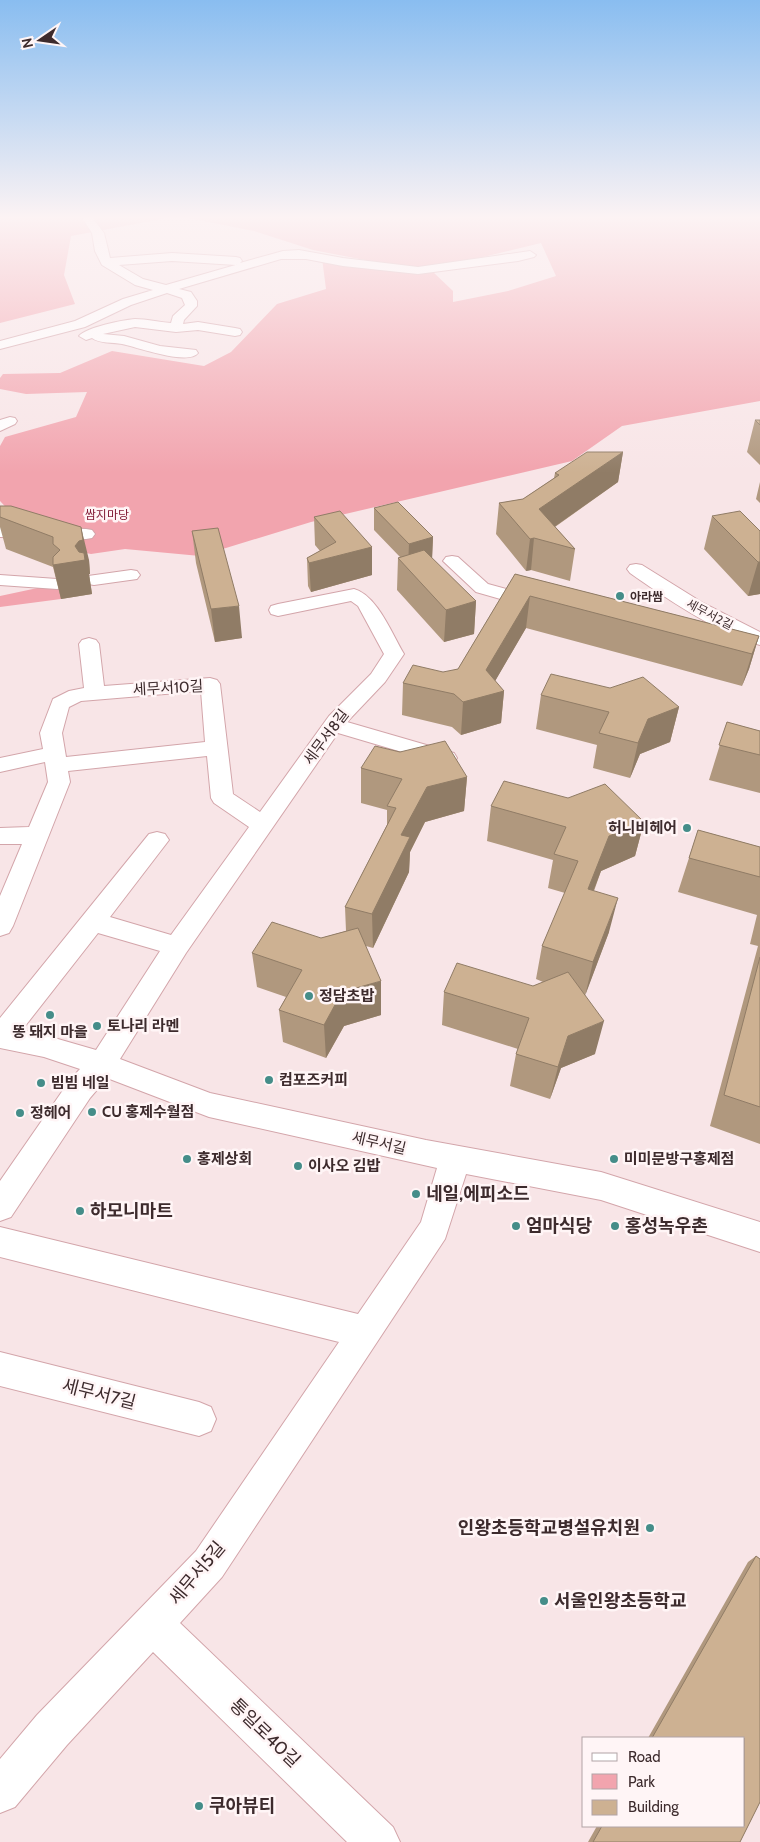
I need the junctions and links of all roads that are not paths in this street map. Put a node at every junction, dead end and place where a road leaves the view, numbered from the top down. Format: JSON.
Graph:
{"nodes":[{"id":1,"x":127,"y":302,"type":"edge"},
{"id":2,"x":191,"y":302,"type":"edge"},
{"id":3,"x":176,"y":328,"type":"junction"},
{"id":4,"x":235,"y":332,"type":"dead end"},
{"id":5,"x":49,"y":333,"type":"junction"},
{"id":6,"x":77,"y":340,"type":"junction"},
{"id":7,"x":0,"y":345,"type":"edge"},
{"id":8,"x":192,"y":353,"type":"dead end"},
{"id":9,"x":0,"y":532,"type":"edge"},
{"id":10,"x":86,"y":534,"type":"dead end"},
{"id":11,"x":452,"y":561,"type":"dead end"},
{"id":12,"x":636,"y":569,"type":"dead end"},
{"id":13,"x":131,"y":575,"type":"dead end"},
{"id":14,"x":0,"y":580,"type":"edge"},
{"id":15,"x":94,"y":580,"type":"dead end"},
{"id":16,"x":57,"y":584,"type":"edge"},
{"id":17,"x":556,"y":608,"type":"edge"},
{"id":18,"x":278,"y":610,"type":"dead end"},
{"id":19,"x":711,"y":634,"type":"edge"},
{"id":20,"x":760,"y":639,"type":"edge"},
{"id":21,"x":89,"y":644,"type":"dead end"},
{"id":22,"x":95,"y":693,"type":"junction"},
{"id":23,"x":333,"y":725,"type":"junction"},
{"id":24,"x":217,"y":748,"type":"junction"},
{"id":25,"x":56,"y":759,"type":"junction"},
{"id":26,"x":457,"y":761,"type":"edge"},
{"id":27,"x":0,"y":765,"type":"edge"},
{"id":28,"x":263,"y":825,"type":"junction"},
{"id":29,"x":37,"y":835,"type":"junction"},
{"id":30,"x":0,"y":836,"type":"edge"},
{"id":31,"x":158,"y":840,"type":"dead end"},
{"id":32,"x":93,"y":922,"type":"junction"},
{"id":33,"x":0,"y":926,"type":"edge"},
{"id":34,"x":177,"y":946,"type":"junction"},
{"id":35,"x":0,"y":1037,"type":"edge"},
{"id":36,"x":102,"y":1064,"type":"junction"},
{"id":37,"x":455,"y":1159,"type":"junction"},
{"id":38,"x":0,"y":1207,"type":"edge"},
{"id":39,"x":760,"y":1237,"type":"edge"},
{"id":40,"x":0,"y":1242,"type":"edge"},
{"id":41,"x":365,"y":1332,"type":"junction"},
{"id":42,"x":0,"y":1369,"type":"edge"},
{"id":43,"x":199,"y":1419,"type":"dead end"},
{"id":44,"x":153,"y":1624,"type":"junction"},
{"id":45,"x":0,"y":1792,"type":"edge"},
{"id":46,"x":378,"y":1842,"type":"edge"}],
"edges":[{"from":1,"to":5,"type":"street"},
{"from":2,"to":3,"type":"street"},
{"from":3,"to":4,"type":"street"},
{"from":3,"to":6,"type":"street"},
{"from":5,"to":6,"type":"street"},
{"from":5,"to":7,"type":"street"},
{"from":6,"to":8,"type":"street"},
{"from":9,"to":10,"type":"street"},
{"from":11,"to":17,"type":"street"},
{"from":12,"to":20,"type":"street","name":"세무서2길"},
{"from":13,"to":15,"type":"street"},
{"from":14,"to":16,"type":"street"},
{"from":18,"to":23,"type":"street","name":"세무서8길"},
{"from":19,"to":20,"type":"street"},
{"from":21,"to":22,"type":"street"},
{"from":22,"to":24,"type":"street","name":"세무서10길"},
{"from":22,"to":25,"type":"street","name":"세무서10길"},
{"from":23,"to":26,"type":"street"},
{"from":23,"to":28,"type":"street","name":"세무서8길"},
{"from":24,"to":25,"type":"street"},
{"from":24,"to":28,"type":"street","name":"세무서10길"},
{"from":25,"to":27,"type":"street"},
{"from":25,"to":29,"type":"street","name":"세무서10길"},
{"from":28,"to":34,"type":"street","name":"세무서8길"},
{"from":29,"to":30,"type":"street"},
{"from":29,"to":33,"type":"street","name":"세무서10길"},
{"from":31,"to":32,"type":"street","name":"세무서길"},
{"from":32,"to":34,"type":"street"},
{"from":32,"to":35,"type":"street","name":"세무서길"},
{"from":34,"to":36,"type":"street","name":"세무서8길"},
{"from":35,"to":36,"type":"street","name":"세무서길"},
{"from":36,"to":37,"type":"street","name":"세무서길"},
{"from":36,"to":38,"type":"street"},
{"from":37,"to":39,"type":"street","name":"세무서길"},
{"from":37,"to":41,"type":"street","name":"세무서5길"},
{"from":40,"to":41,"type":"street"},
{"from":41,"to":44,"type":"street","name":"세무서5길"},
{"from":42,"to":43,"type":"street","name":"세무서7길"},
{"from":44,"to":45,"type":"street","name":"세무서5길"},
{"from":44,"to":46,"type":"street","name":"통일로40길"}]}
